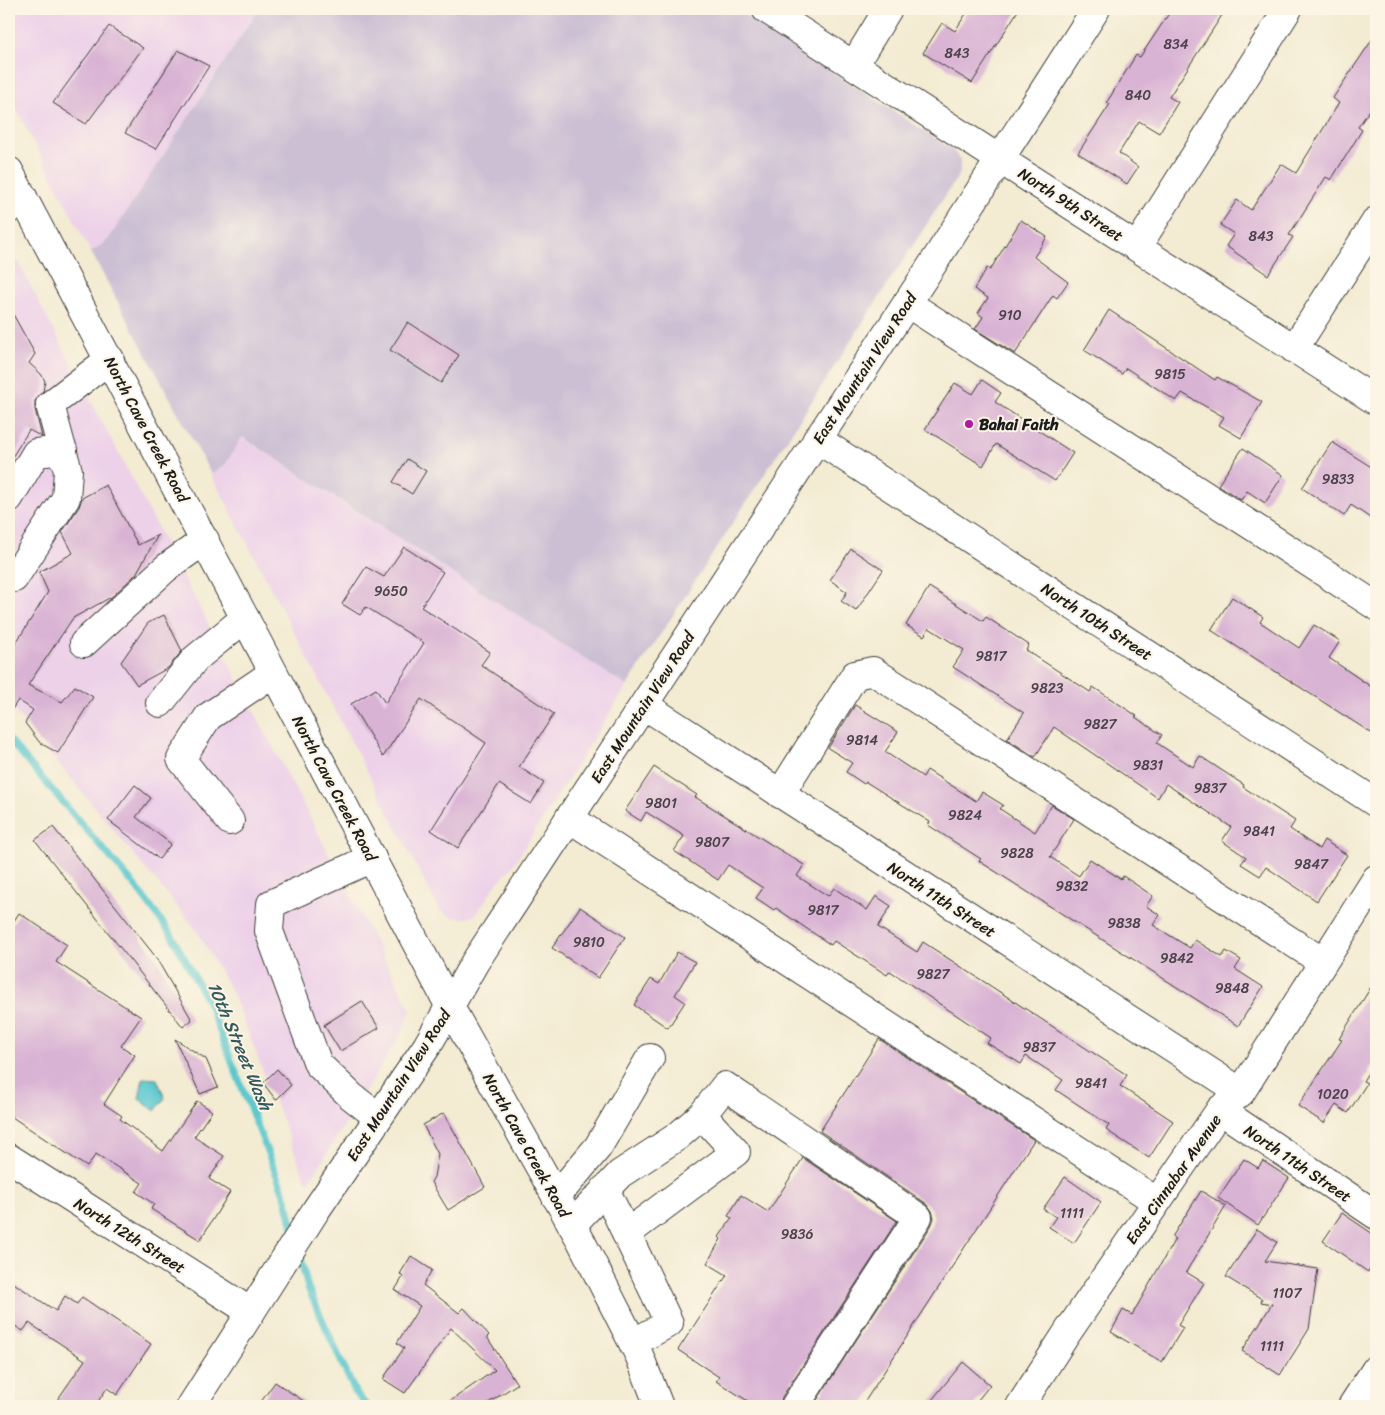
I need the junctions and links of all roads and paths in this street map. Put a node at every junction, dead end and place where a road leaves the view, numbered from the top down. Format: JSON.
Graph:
{"nodes":[{"id":1,"x":766,"y":9,"type":"edge"},
{"id":2,"x":888,"y":9,"type":"edge"},
{"id":3,"x":1096,"y":9,"type":"edge"},
{"id":4,"x":1288,"y":9,"type":"edge"},
{"id":5,"x":854,"y":65,"type":"junction"},
{"id":6,"x":1000,"y":158,"type":"junction"},
{"id":7,"x":9,"y":171,"type":"edge"},
{"id":8,"x":16,"y":203,"type":"edge"},
{"id":9,"x":1376,"y":221,"type":"edge"},
{"id":10,"x":1137,"y":247,"type":"junction"},
{"id":11,"x":907,"y":303,"type":"junction"},
{"id":12,"x":1294,"y":349,"type":"junction"},
{"id":13,"x":110,"y":359,"type":"junction"},
{"id":14,"x":1376,"y":401,"type":"edge"},
{"id":15,"x":817,"y":439,"type":"junction"},
{"id":16,"x":63,"y":450,"type":"junction"},
{"id":17,"x":9,"y":498,"type":"edge"},
{"id":18,"x":205,"y":540,"type":"junction"},
{"id":19,"x":9,"y":575,"type":"edge"},
{"id":20,"x":1376,"y":606,"type":"edge"},
{"id":21,"x":245,"y":618,"type":"junction"},
{"id":22,"x":84,"y":643,"type":"dead end"},
{"id":23,"x":274,"y":673,"type":"junction"},
{"id":24,"x":160,"y":703,"type":"dead end"},
{"id":25,"x":644,"y":705,"type":"junction"},
{"id":26,"x":780,"y":794,"type":"junction"},
{"id":27,"x":1376,"y":803,"type":"edge"},
{"id":28,"x":570,"y":818,"type":"junction"},
{"id":29,"x":230,"y":821,"type":"dead end"},
{"id":30,"x":372,"y":858,"type":"junction"},
{"id":31,"x":1376,"y":879,"type":"edge"},
{"id":32,"x":1323,"y":962,"type":"junction"},
{"id":33,"x":450,"y":1007,"type":"junction"},
{"id":34,"x":650,"y":1058,"type":"dead end"},
{"id":35,"x":1241,"y":1092,"type":"junction"},
{"id":36,"x":1220,"y":1110,"type":"junction"},
{"id":37,"x":702,"y":1115,"type":"junction"},
{"id":38,"x":378,"y":1117,"type":"junction"},
{"id":39,"x":9,"y":1158,"type":"edge"},
{"id":40,"x":605,"y":1190,"type":"junction"},
{"id":41,"x":556,"y":1197,"type":"junction"},
{"id":42,"x":1156,"y":1201,"type":"junction"},
{"id":43,"x":1375,"y":1210,"type":"edge"},
{"id":44,"x":572,"y":1226,"type":"junction"},
{"id":45,"x":626,"y":1234,"type":"junction"},
{"id":46,"x":251,"y":1312,"type":"junction"},
{"id":47,"x":632,"y":1343,"type":"junction"},
{"id":48,"x":1376,"y":1369,"type":"edge"},
{"id":49,"x":191,"y":1406,"type":"edge"},
{"id":50,"x":659,"y":1406,"type":"edge"},
{"id":51,"x":795,"y":1406,"type":"edge"},
{"id":52,"x":1020,"y":1406,"type":"edge"},
{"id":53,"x":1352,"y":1406,"type":"edge"}],
"edges":[{"from":1,"to":5,"type":"street","name":"North 9th Street"},
{"from":2,"to":5,"type":"street"},
{"from":3,"to":6,"type":"street","name":"East Mountain View Road"},
{"from":4,"to":10,"type":"street"},
{"from":5,"to":6,"type":"street","name":"North 9th Street"},
{"from":6,"to":10,"type":"street","name":"North 9th Street"},
{"from":6,"to":11,"type":"street","name":"East Mountain View Road"},
{"from":7,"to":8,"type":"street","name":"North Cave Creek Road"},
{"from":8,"to":13,"type":"street","name":"North Cave Creek Road"},
{"from":9,"to":12,"type":"street"},
{"from":10,"to":12,"type":"street","name":"North 9th Street"},
{"from":11,"to":15,"type":"street","name":"East Mountain View Road"},
{"from":11,"to":20,"type":"street"},
{"from":12,"to":14,"type":"street","name":"North 9th Street"},
{"from":13,"to":16,"type":"street"},
{"from":13,"to":18,"type":"street","name":"North Cave Creek Road"},
{"from":15,"to":25,"type":"street","name":"East Mountain View Road"},
{"from":15,"to":27,"type":"street","name":"North 10th Street"},
{"from":16,"to":17,"type":"street"},
{"from":16,"to":19,"type":"street"},
{"from":18,"to":21,"type":"street","name":"North Cave Creek Road"},
{"from":18,"to":22,"type":"street"},
{"from":21,"to":23,"type":"street","name":"North Cave Creek Road"},
{"from":21,"to":24,"type":"street"},
{"from":23,"to":29,"type":"street"},
{"from":23,"to":30,"type":"street","name":"North Cave Creek Road"},
{"from":25,"to":26,"type":"street","name":"North 11th Street"},
{"from":25,"to":28,"type":"street","name":"East Mountain View Road"},
{"from":26,"to":32,"type":"street"},
{"from":26,"to":35,"type":"street","name":"North 11th Street"},
{"from":28,"to":33,"type":"street","name":"East Mountain View Road"},
{"from":28,"to":42,"type":"street"},
{"from":30,"to":33,"type":"street","name":"North Cave Creek Road"},
{"from":30,"to":38,"type":"street"},
{"from":31,"to":32,"type":"street","name":"East Cinnabar Avenue"},
{"from":32,"to":35,"type":"street","name":"East Cinnabar Avenue"},
{"from":33,"to":38,"type":"street","name":"East Mountain View Road"},
{"from":33,"to":41,"type":"street","name":"North Cave Creek Road"},
{"from":34,"to":41,"type":"street"},
{"from":35,"to":36,"type":"street","name":"East Cinnabar Avenue"},
{"from":36,"to":42,"type":"street","name":"East Cinnabar Avenue"},
{"from":36,"to":43,"type":"street","name":"North 11th Street"},
{"from":37,"to":40,"type":"street"},
{"from":37,"to":45,"type":"street"},
{"from":37,"to":51,"type":"street"},
{"from":38,"to":46,"type":"street","name":"East Mountain View Road"},
{"from":39,"to":46,"type":"street","name":"North 12th Street"},
{"from":40,"to":44,"type":"street"},
{"from":40,"to":45,"type":"street"},
{"from":41,"to":44,"type":"street","name":"North Cave Creek Road"},
{"from":42,"to":52,"type":"street","name":"East Cinnabar Avenue"},
{"from":44,"to":47,"type":"street","name":"North Cave Creek Road"},
{"from":45,"to":47,"type":"street"},
{"from":46,"to":49,"type":"street","name":"East Mountain View Road"},
{"from":47,"to":50,"type":"street","name":"North Cave Creek Road"},
{"from":48,"to":53,"type":"street"}]}
